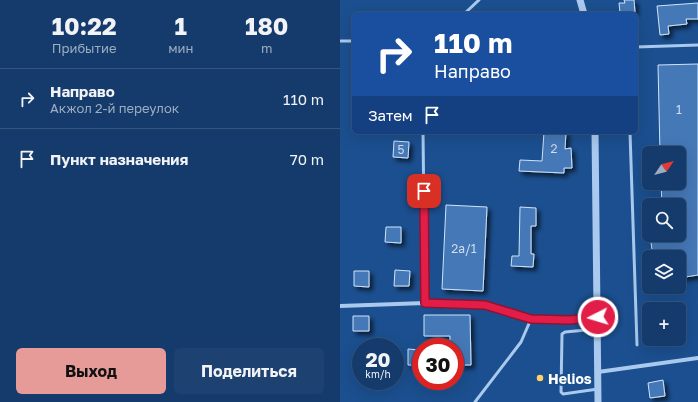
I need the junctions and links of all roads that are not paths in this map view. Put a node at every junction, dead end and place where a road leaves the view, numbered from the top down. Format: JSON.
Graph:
{"nodes":[{"id":1,"x":479,"y":0,"type":"edge"},
{"id":2,"x":580,"y":0,"type":"edge"},
{"id":3,"x":466,"y":12,"type":"edge"},
{"id":4,"x":583,"y":12,"type":"edge"},
{"id":5,"x":340,"y":41,"type":"edge"},
{"id":6,"x":352,"y":41,"type":"edge"},
{"id":7,"x":698,"y":45,"type":"edge"},
{"id":8,"x":638,"y":47,"type":"edge"},
{"id":9,"x":423,"y":134,"type":"edge"},
{"id":10,"x":595,"y":134,"type":"edge"},
{"id":11,"x":630,"y":134,"type":"edge"},
{"id":12,"x":425,"y":303,"type":"junction"},
{"id":13,"x":340,"y":306,"type":"edge"},
{"id":14,"x":598,"y":317,"type":"junction"},
{"id":15,"x":531,"y":319,"type":"junction"},
{"id":16,"x":597,"y":329,"type":"junction"},
{"id":17,"x":637,"y":345,"type":"dead end"},
{"id":18,"x":698,"y":358,"type":"edge"},
{"id":19,"x":598,"y":372,"type":"junction"},
{"id":20,"x":598,"y":389,"type":"junction"},
{"id":21,"x":475,"y":402,"type":"edge"},
{"id":22,"x":598,"y":402,"type":"edge"}],
"edges":[{"from":1,"to":3,"type":"lane"},
{"from":2,"to":4,"type":"street"},
{"from":5,"to":6,"type":"lane"},
{"from":7,"to":8,"type":"lane"},
{"from":9,"to":12,"type":"lane"},
{"from":10,"to":14,"type":"street"},
{"from":11,"to":17,"type":"lane"},
{"from":12,"to":13,"type":"street"},
{"from":12,"to":15,"type":"street"},
{"from":14,"to":15,"type":"street"},
{"from":14,"to":16,"type":"street"},
{"from":15,"to":21,"type":"lane"},
{"from":16,"to":19,"type":"street"},
{"from":16,"to":20,"type":"lane"},
{"from":18,"to":19,"type":"street"},
{"from":19,"to":20,"type":"street"},
{"from":20,"to":22,"type":"street"}]}
